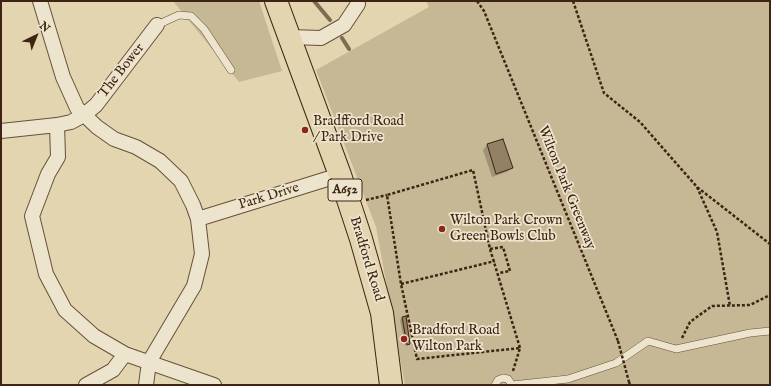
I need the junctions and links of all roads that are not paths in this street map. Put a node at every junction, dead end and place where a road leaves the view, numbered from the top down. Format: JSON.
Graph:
{"nodes":[{"id":1,"x":40,"y":1,"type":"edge"},
{"id":2,"x":276,"y":1,"type":"edge"},
{"id":3,"x":358,"y":4,"type":"dead end"},
{"id":4,"x":157,"y":25,"type":"joint"},
{"id":5,"x":290,"y":38,"type":"junction"},
{"id":6,"x":232,"y":70,"type":"dead end"},
{"id":7,"x":84,"y":115,"type":"junction"},
{"id":8,"x":57,"y":125,"type":"junction"},
{"id":9,"x":1,"y":131,"type":"edge"},
{"id":10,"x":340,"y":175,"type":"junction"},
{"id":11,"x":198,"y":219,"type":"junction"},
{"id":12,"x":770,"y":331,"type":"edge"},
{"id":13,"x":125,"y":354,"type":"junction"},
{"id":14,"x":149,"y":362,"type":"junction"},
{"id":15,"x":512,"y":384,"type":"edge"},
{"id":16,"x":86,"y":385,"type":"edge"},
{"id":17,"x":146,"y":385,"type":"edge"},
{"id":18,"x":214,"y":385,"type":"edge"},
{"id":19,"x":391,"y":385,"type":"edge"},
{"id":20,"x":495,"y":385,"type":"edge"}],
"edges":[{"from":1,"to":7,"type":"street"},
{"from":2,"to":5,"type":"main road","name":"Bradford Road","number":"A652"},
{"from":3,"to":5,"type":"street"},
{"from":4,"to":6,"type":"lane"},
{"from":4,"to":7,"type":"street","name":"The Bower"},
{"from":5,"to":10,"type":"main road","name":"Bradford Road","number":"A652"},
{"from":7,"to":8,"type":"street","name":"The Bower"},
{"from":7,"to":11,"type":"street"},
{"from":8,"to":9,"type":"street","name":"The Bower"},
{"from":8,"to":13,"type":"street"},
{"from":10,"to":11,"type":"street","name":"Park Drive"},
{"from":10,"to":19,"type":"main road","name":"Bradford Road","number":"A652"},
{"from":11,"to":14,"type":"street"},
{"from":12,"to":15,"type":"lane"},
{"from":13,"to":14,"type":"street"},
{"from":13,"to":16,"type":"street"},
{"from":14,"to":17,"type":"street"},
{"from":14,"to":18,"type":"street"},
{"from":15,"to":20,"type":"lane"}]}
